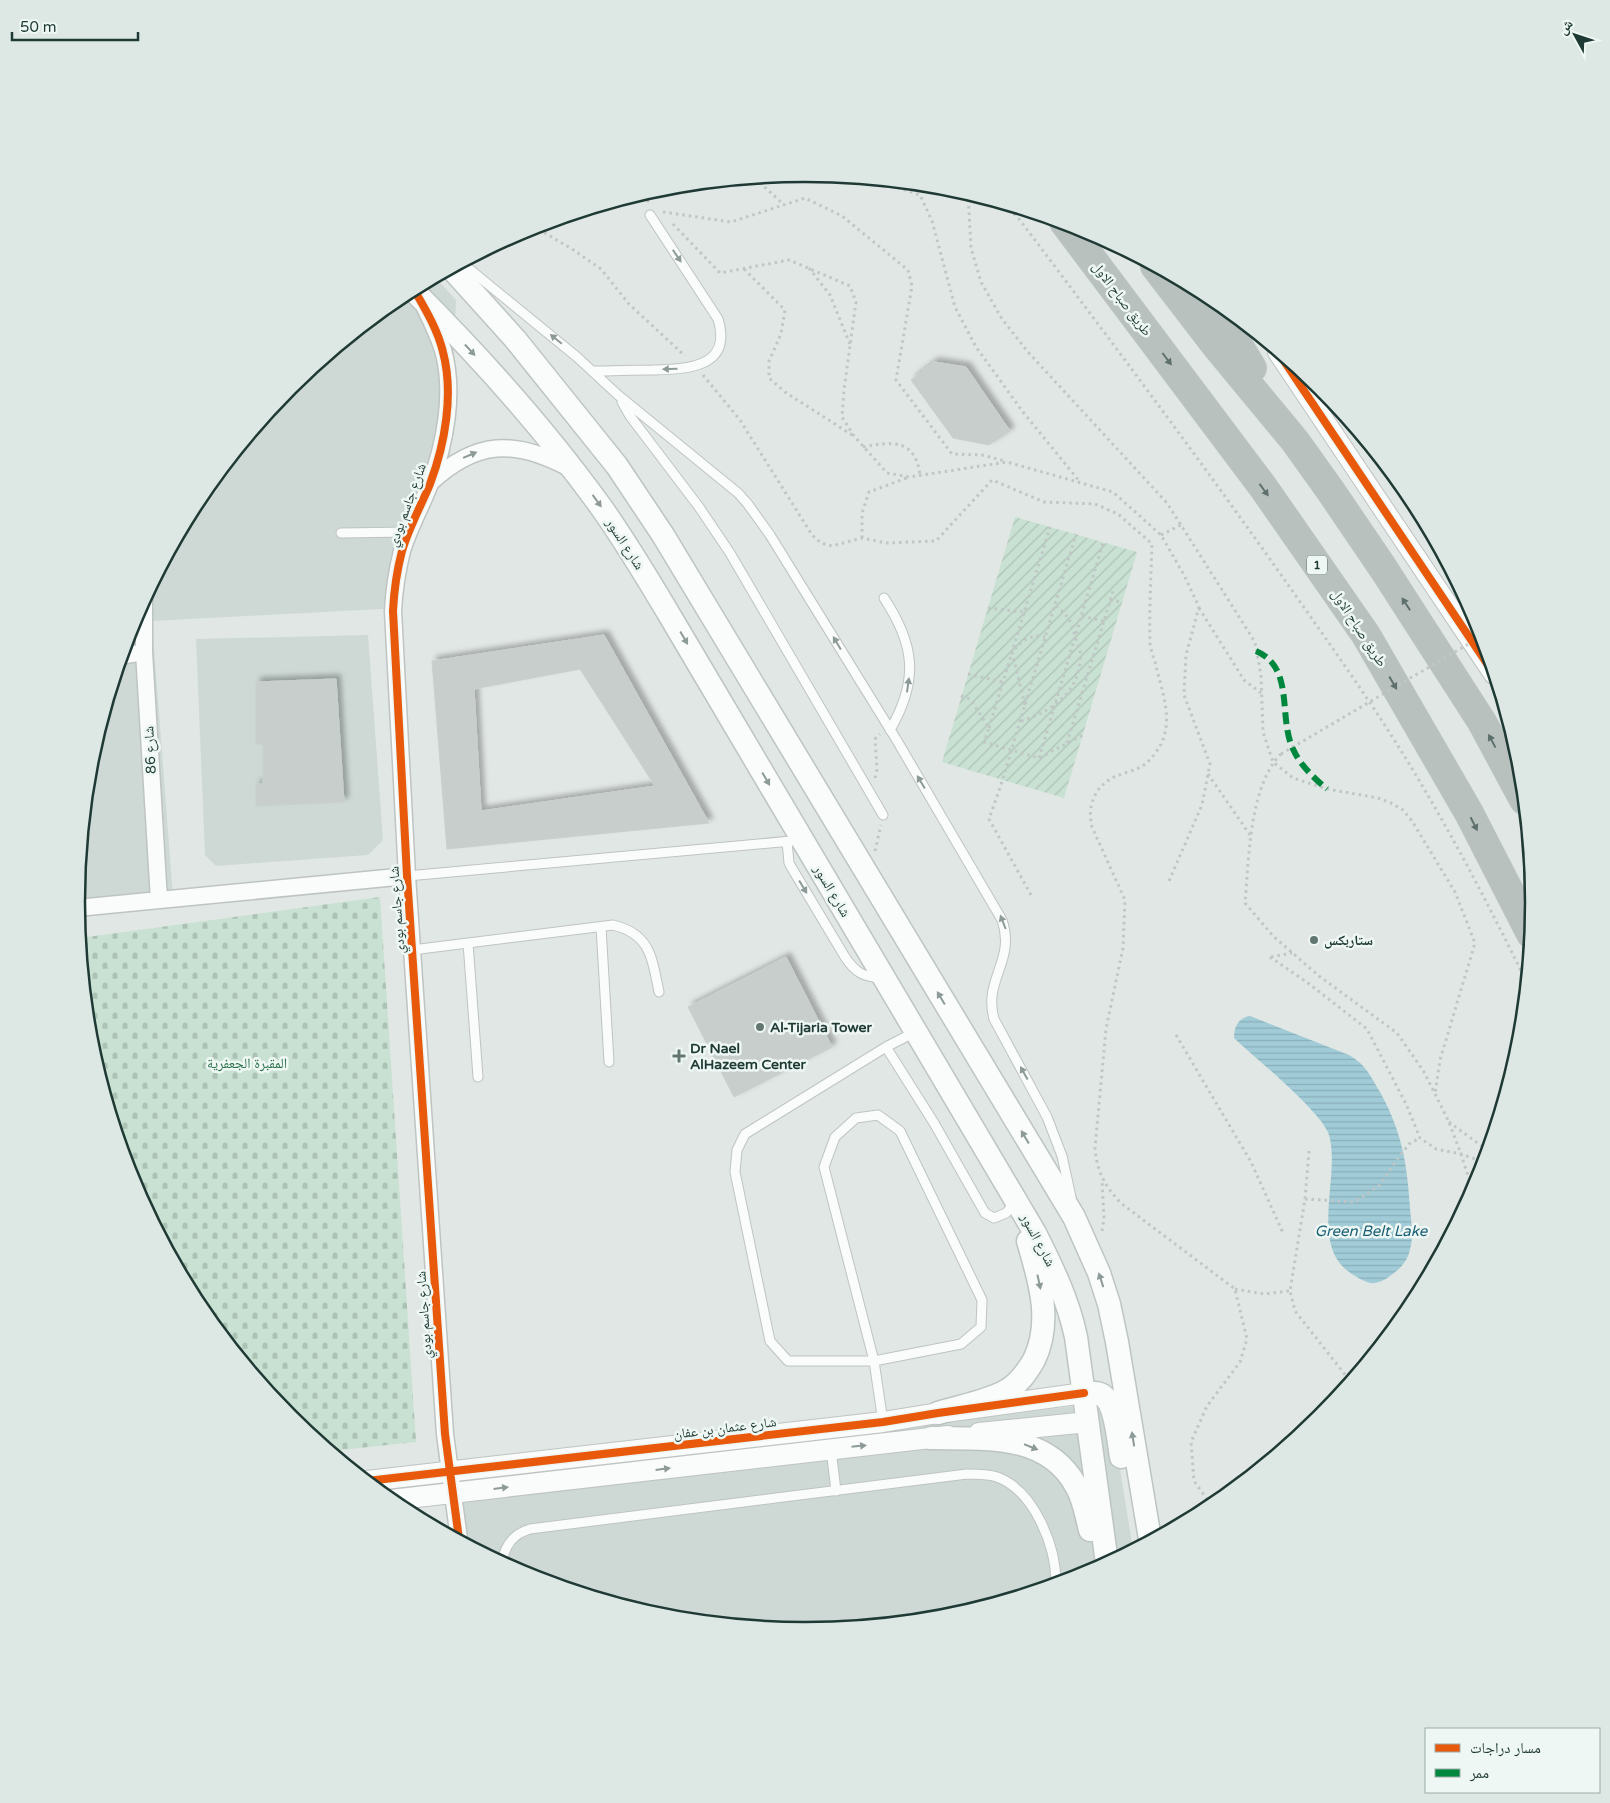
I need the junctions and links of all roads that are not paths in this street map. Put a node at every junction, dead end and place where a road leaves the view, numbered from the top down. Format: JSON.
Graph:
{"nodes":[{"id":1,"x":650,"y":215,"type":"dead end"},
{"id":2,"x":1072,"y":233,"type":"edge"},
{"id":3,"x":467,"y":267,"type":"edge"},
{"id":4,"x":455,"y":273,"type":"edge"},
{"id":5,"x":1164,"y":277,"type":"edge"},
{"id":6,"x":418,"y":295,"type":"edge"},
{"id":7,"x":417,"y":296,"type":"edge"},
{"id":8,"x":1216,"y":311,"type":"edge"},
{"id":9,"x":1289,"y":369,"type":"edge"},
{"id":10,"x":593,"y":371,"type":"junction"},
{"id":11,"x":618,"y":395,"type":"junction"},
{"id":12,"x":1295,"y":440,"type":"junction"},
{"id":13,"x":573,"y":470,"type":"junction"},
{"id":14,"x":430,"y":483,"type":"junction"},
{"id":15,"x":409,"y":532,"type":"junction"},
{"id":16,"x":341,"y":533,"type":"dead end"},
{"id":17,"x":884,"y":598,"type":"dead end"},
{"id":18,"x":144,"y":617,"type":"edge"},
{"id":19,"x":144,"y":652,"type":"junction"},
{"id":20,"x":129,"y":655,"type":"edge"},
{"id":21,"x":1481,"y":655,"type":"edge"},
{"id":22,"x":889,"y":728,"type":"junction"},
{"id":23,"x":1515,"y":783,"type":"edge"},
{"id":24,"x":883,"y":815,"type":"road end"},
{"id":25,"x":794,"y":841,"type":"junction"},
{"id":26,"x":407,"y":876,"type":"junction"},
{"id":27,"x":159,"y":900,"type":"junction"},
{"id":28,"x":85,"y":907,"type":"edge"},
{"id":29,"x":1524,"y":921,"type":"edge"},
{"id":30,"x":600,"y":927,"type":"junction"},
{"id":31,"x":468,"y":943,"type":"junction"},
{"id":32,"x":412,"y":950,"type":"junction"},
{"id":33,"x":659,"y":992,"type":"dead end"},
{"id":34,"x":915,"y":1032,"type":"junction"},
{"id":35,"x":886,"y":1047,"type":"junction"},
{"id":36,"x":608,"y":1062,"type":"dead end"},
{"id":37,"x":478,"y":1077,"type":"dead end"},
{"id":38,"x":1016,"y":1202,"type":"junction"},
{"id":39,"x":1074,"y":1217,"type":"junction"},
{"id":40,"x":874,"y":1362,"type":"junction"},
{"id":41,"x":1122,"y":1374,"type":"junction"},
{"id":42,"x":1084,"y":1393,"type":"junction"},
{"id":43,"x":1113,"y":1412,"type":"junction"},
{"id":44,"x":938,"y":1413,"type":"junction"},
{"id":45,"x":884,"y":1422,"type":"junction"},
{"id":46,"x":1088,"y":1422,"type":"junction"},
{"id":47,"x":931,"y":1438,"type":"junction"},
{"id":48,"x":830,"y":1449,"type":"junction"},
{"id":49,"x":450,"y":1472,"type":"junction"},
{"id":50,"x":377,"y":1480,"type":"edge"},
{"id":51,"x":836,"y":1491,"type":"junction"},
{"id":52,"x":453,"y":1493,"type":"junction"},
{"id":53,"x":403,"y":1499,"type":"edge"},
{"id":54,"x":454,"y":1530,"type":"edge"},
{"id":55,"x":1148,"y":1534,"type":"edge"},
{"id":56,"x":1147,"y":1535,"type":"edge"},
{"id":57,"x":504,"y":1555,"type":"edge"},
{"id":58,"x":1106,"y":1555,"type":"edge"},
{"id":59,"x":1098,"y":1559,"type":"edge"},
{"id":60,"x":1056,"y":1576,"type":"edge"}],
"edges":[{"from":1,"to":10,"type":"lane","one_way":true},
{"from":2,"to":29,"type":"highway","name":"طريق صباح الاول","number":"1","one_way":true},
{"from":10,"to":3,"type":"lane","one_way":true},
{"from":39,"to":4,"type":"main road","one_way":true},
{"from":5,"to":12,"type":"highway"},
{"from":6,"to":13,"type":"main road","name":"شارع السور","one_way":true},
{"from":7,"to":14,"type":"street","name":"شارع جاسم بودي"},
{"from":8,"to":12,"type":"highway"},
{"from":9,"to":21,"type":"street"},
{"from":10,"to":11,"type":"lane"},
{"from":22,"to":11,"type":"lane","one_way":true},
{"from":11,"to":24,"type":"lane"},
{"from":23,"to":12,"type":"highway","one_way":true},
{"from":14,"to":13,"type":"street","name":"شارع جاسم بودي","one_way":true},
{"from":13,"to":25,"type":"main road","name":"شارع السور","one_way":true},
{"from":14,"to":15,"type":"street","name":"شارع جاسم بودي"},
{"from":15,"to":16,"type":"lane"},
{"from":15,"to":26,"type":"street","name":"شارع جاسم بودي"},
{"from":22,"to":17,"type":"lane","one_way":true},
{"from":18,"to":19,"type":"street","name":"شارع 86"},
{"from":19,"to":20,"type":"street"},
{"from":19,"to":27,"type":"street","name":"شارع 86"},
{"from":39,"to":22,"type":"lane","one_way":true},
{"from":25,"to":26,"type":"lane"},
{"from":25,"to":34,"type":"main road","name":"شارع السور","one_way":true},
{"from":26,"to":27,"type":"street","name":"شارع جاسم بودي"},
{"from":26,"to":32,"type":"street","name":"شارع جاسم بودي"},
{"from":27,"to":28,"type":"street","name":"شارع جاسم بودي"},
{"from":30,"to":31,"type":"lane"},
{"from":30,"to":33,"type":"lane"},
{"from":30,"to":36,"type":"lane"},
{"from":31,"to":32,"type":"lane"},
{"from":31,"to":37,"type":"lane"},
{"from":32,"to":49,"type":"street","name":"شارع جاسم بودي"},
{"from":34,"to":35,"type":"lane"},
{"from":34,"to":38,"type":"main road","name":"شارع السور"},
{"from":35,"to":38,"type":"lane"},
{"from":35,"to":40,"type":"lane"},
{"from":38,"to":42,"type":"main road","name":"شارع السور"},
{"from":38,"to":44,"type":"main road","one_way":true},
{"from":41,"to":39,"type":"main road","one_way":true},
{"from":40,"to":40,"type":"lane"},
{"from":40,"to":45,"type":"lane"},
{"from":41,"to":43,"type":"main road"},
{"from":55,"to":41,"type":"main road","one_way":true},
{"from":42,"to":43,"type":"main road"},
{"from":42,"to":44,"type":"street","name":"شارع عثمان بن عفان"},
{"from":42,"to":46,"type":"main road","name":"شارع السور"},
{"from":43,"to":46,"type":"main road"},
{"from":43,"to":56,"type":"main road"},
{"from":44,"to":45,"type":"street","name":"شارع عثمان بن عفان"},
{"from":45,"to":49,"type":"street","name":"شارع عثمان بن عفان"},
{"from":46,"to":47,"type":"street"},
{"from":46,"to":58,"type":"main road","name":"شارع السور"},
{"from":48,"to":47,"type":"street","one_way":true},
{"from":47,"to":59,"type":"main road","one_way":true},
{"from":48,"to":51,"type":"lane"},
{"from":52,"to":48,"type":"street","one_way":true},
{"from":49,"to":50,"type":"street","name":"شارع عثمان بن عفان"},
{"from":49,"to":52,"type":"street","name":"شارع جاسم بودي"},
{"from":51,"to":57,"type":"lane"},
{"from":51,"to":60,"type":"lane"},
{"from":52,"to":53,"type":"street"},
{"from":52,"to":54,"type":"street","name":"شارع جاسم بودي"}]}
